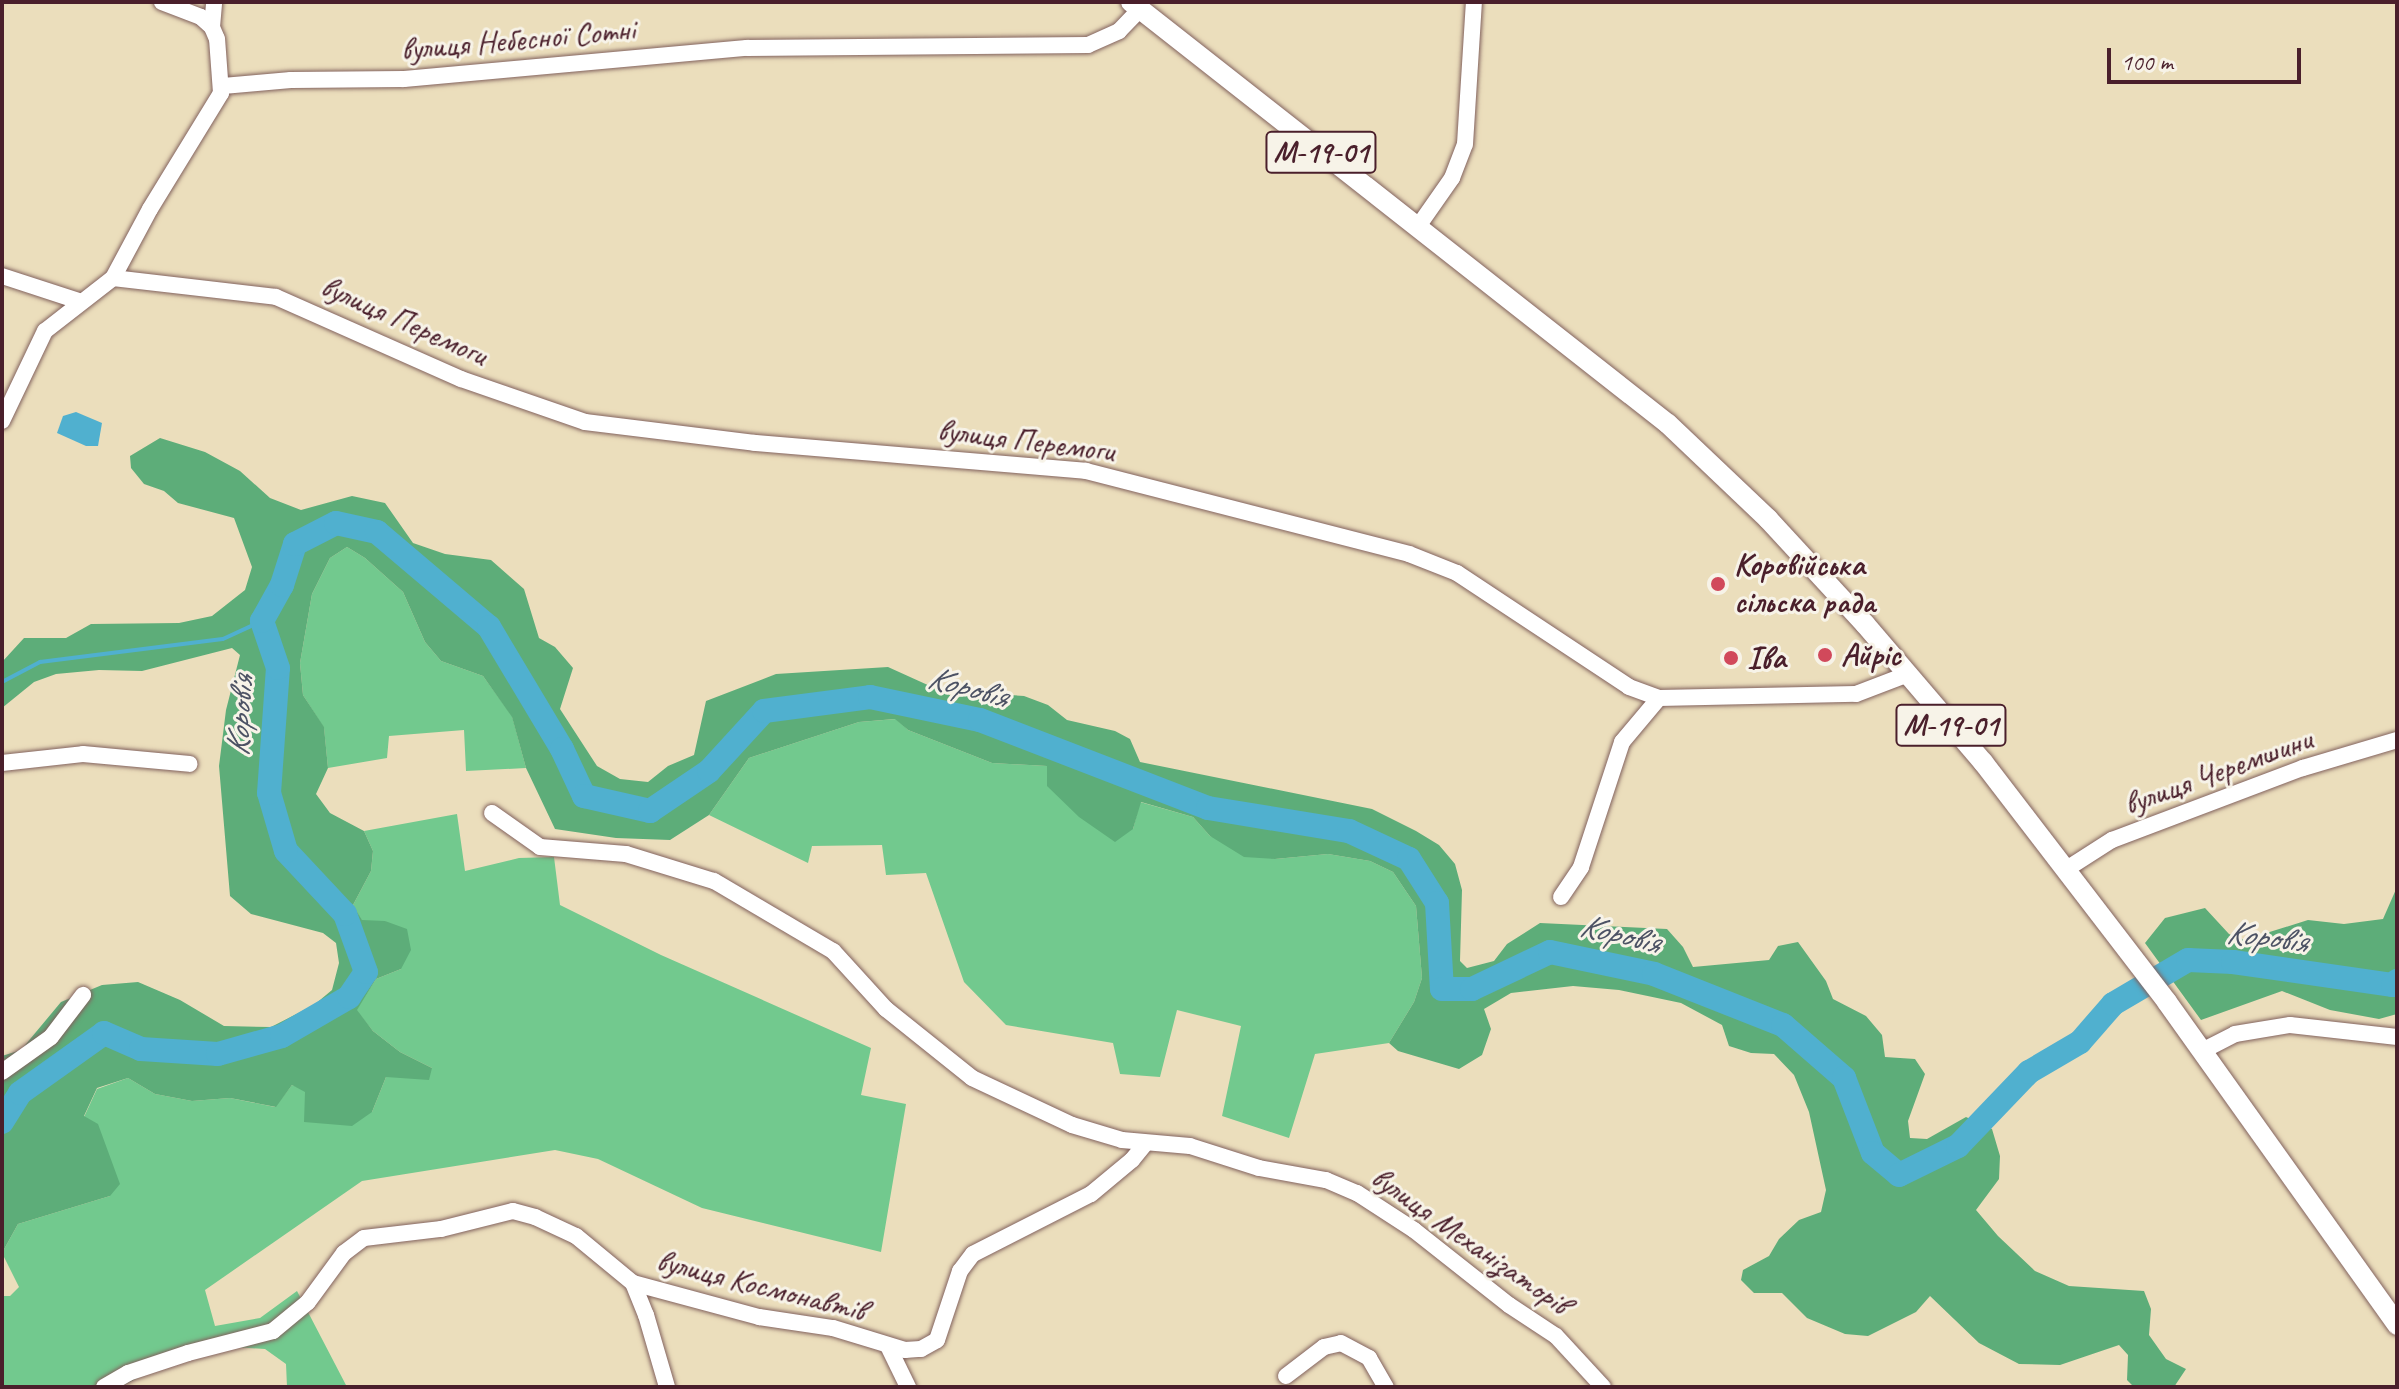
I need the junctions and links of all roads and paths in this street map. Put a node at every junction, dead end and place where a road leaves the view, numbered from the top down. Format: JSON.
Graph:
{"nodes":[{"id":1,"x":162,"y":2,"type":"edge"},
{"id":2,"x":214,"y":2,"type":"edge"},
{"id":3,"x":1474,"y":2,"type":"edge"},
{"id":4,"x":1135,"y":5,"type":"edge"},
{"id":5,"x":214,"y":30,"type":"junction"},
{"id":6,"x":223,"y":86,"type":"junction"},
{"id":7,"x":1417,"y":228,"type":"junction"},
{"id":8,"x":2,"y":276,"type":"edge"},
{"id":9,"x":113,"y":278,"type":"junction"},
{"id":10,"x":79,"y":301,"type":"junction"},
{"id":11,"x":2,"y":421,"type":"edge"},
{"id":12,"x":1908,"y":674,"type":"junction"},
{"id":13,"x":1659,"y":698,"type":"junction"},
{"id":14,"x":2397,"y":740,"type":"edge"},
{"id":15,"x":2,"y":763,"type":"edge"},
{"id":16,"x":190,"y":764,"type":"dead end"},
{"id":17,"x":492,"y":813,"type":"dead end"},
{"id":18,"x":2065,"y":870,"type":"junction"},
{"id":19,"x":1561,"y":897,"type":"dead end"},
{"id":20,"x":83,"y":995,"type":"dead end"},
{"id":21,"x":2397,"y":1037,"type":"edge"},
{"id":22,"x":2202,"y":1051,"type":"junction"},
{"id":23,"x":2,"y":1072,"type":"edge"},
{"id":24,"x":1145,"y":1144,"type":"junction"},
{"id":25,"x":633,"y":1283,"type":"junction"},
{"id":26,"x":2397,"y":1325,"type":"edge"},
{"id":27,"x":888,"y":1346,"type":"junction"},
{"id":28,"x":1286,"y":1376,"type":"dead end"},
{"id":29,"x":104,"y":1387,"type":"edge"},
{"id":30,"x":667,"y":1387,"type":"edge"},
{"id":31,"x":908,"y":1387,"type":"edge"},
{"id":32,"x":1386,"y":1387,"type":"edge"},
{"id":33,"x":1603,"y":1387,"type":"edge"}],
"edges":[{"from":1,"to":5,"type":"street"},
{"from":2,"to":5,"type":"street"},
{"from":3,"to":7,"type":"street"},
{"from":4,"to":6,"type":"street","name":"вулиця Небесної Сотні"},
{"from":4,"to":7,"type":"main road","number":"М-19-01"},
{"from":5,"to":6,"type":"street"},
{"from":6,"to":9,"type":"street"},
{"from":7,"to":12,"type":"main road","number":"М-19-01"},
{"from":8,"to":10,"type":"street"},
{"from":9,"to":10,"type":"street"},
{"from":9,"to":13,"type":"street","name":"вулиця Перемоги"},
{"from":10,"to":11,"type":"street"},
{"from":12,"to":13,"type":"street","name":"вулиця Перемоги"},
{"from":12,"to":18,"type":"main road","number":"М-19-01"},
{"from":13,"to":19,"type":"street"},
{"from":14,"to":18,"type":"street","name":"вулиця Черемшини"},
{"from":15,"to":16,"type":"street"},
{"from":17,"to":24,"type":"street","name":"вулиця Механізаторів"},
{"from":18,"to":22,"type":"main road","number":"М-19-01"},
{"from":20,"to":23,"type":"street"},
{"from":21,"to":22,"type":"street"},
{"from":22,"to":26,"type":"main road","number":"М-19-01"},
{"from":24,"to":27,"type":"street","name":"вулиця Космонавтів"},
{"from":24,"to":33,"type":"street","name":"вулиця Механізаторів"},
{"from":25,"to":27,"type":"street","name":"вулиця Космонавтів"},
{"from":25,"to":29,"type":"street","name":"вулиця Космонавтів"},
{"from":25,"to":30,"type":"street"},
{"from":27,"to":31,"type":"street"},
{"from":28,"to":32,"type":"street"}]}
